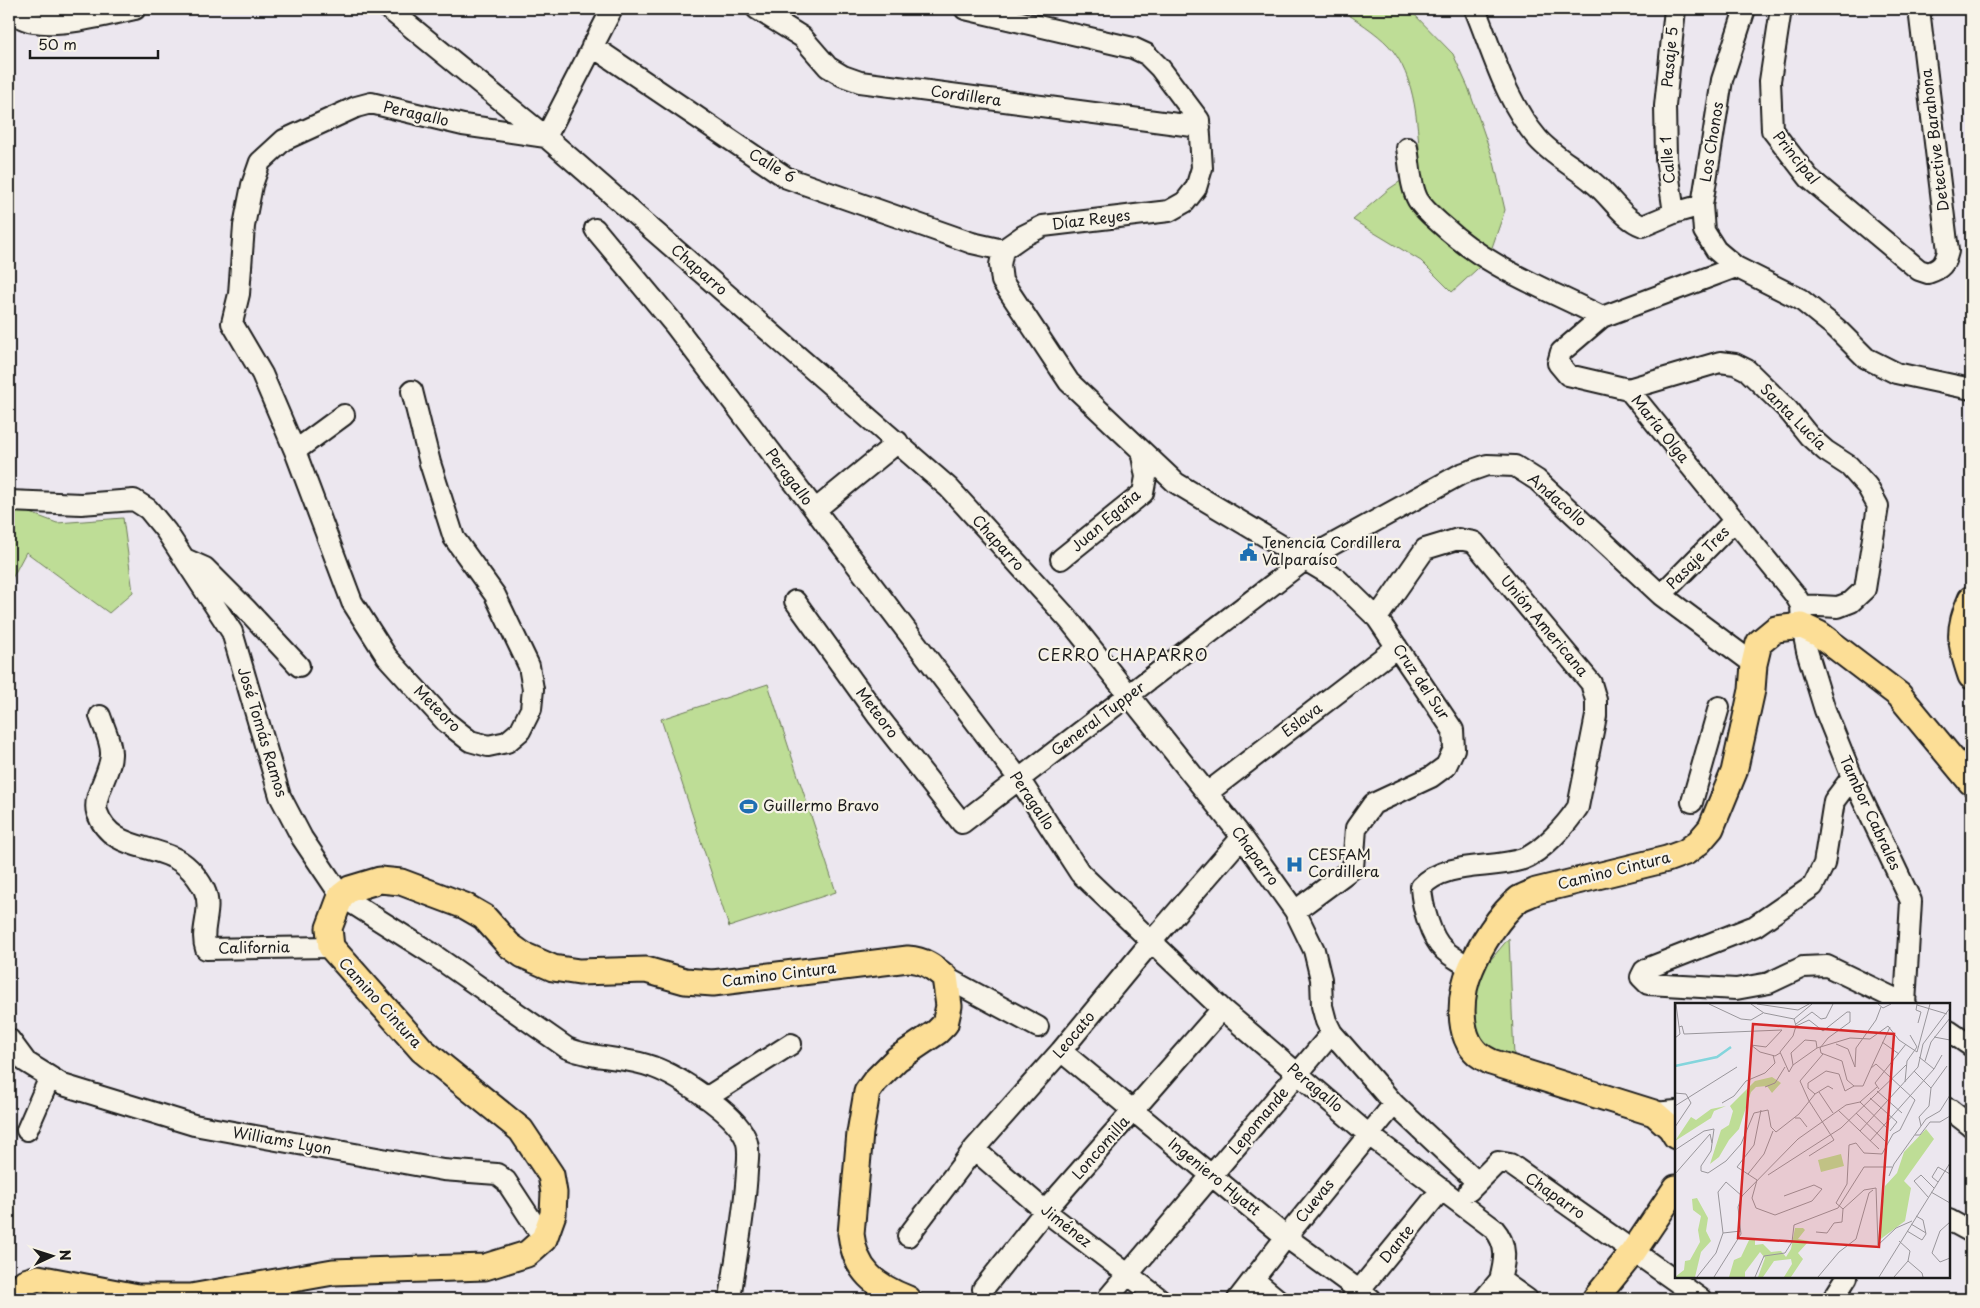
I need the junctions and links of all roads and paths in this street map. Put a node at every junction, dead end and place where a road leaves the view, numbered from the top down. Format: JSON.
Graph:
{"nodes":[{"id":1,"x":135,"y":9,"type":"edge"},
{"id":2,"x":389,"y":9,"type":"edge"},
{"id":3,"x":612,"y":9,"type":"edge"},
{"id":4,"x":757,"y":9,"type":"edge"},
{"id":5,"x":965,"y":9,"type":"edge"},
{"id":6,"x":1475,"y":9,"type":"edge"},
{"id":7,"x":1675,"y":9,"type":"edge"},
{"id":8,"x":1745,"y":9,"type":"edge"},
{"id":9,"x":1781,"y":9,"type":"edge"},
{"id":10,"x":1919,"y":9,"type":"edge"},
{"id":11,"x":9,"y":12,"type":"edge"},
{"id":12,"x":65,"y":15,"type":"edge"},
{"id":13,"x":592,"y":46,"type":"junction"},
{"id":14,"x":1665,"y":106,"type":"joint"},
{"id":15,"x":1200,"y":127,"type":"junction"},
{"id":16,"x":546,"y":138,"type":"junction"},
{"id":17,"x":1407,"y":148,"type":"dead end"},
{"id":18,"x":1702,"y":205,"type":"junction"},
{"id":19,"x":1674,"y":213,"type":"junction"},
{"id":20,"x":595,"y":229,"type":"dead end"},
{"id":21,"x":1003,"y":250,"type":"junction"},
{"id":22,"x":1736,"y":267,"type":"junction"},
{"id":23,"x":1940,"y":269,"type":"joint"},
{"id":24,"x":1602,"y":317,"type":"junction"},
{"id":25,"x":232,"y":322,"type":"joint"},
{"id":26,"x":1628,"y":389,"type":"junction"},
{"id":27,"x":1971,"y":389,"type":"edge"},
{"id":28,"x":412,"y":391,"type":"dead end"},
{"id":29,"x":344,"y":415,"type":"dead end"},
{"id":30,"x":898,"y":442,"type":"junction"},
{"id":31,"x":1141,"y":450,"type":"junction"},
{"id":32,"x":295,"y":451,"type":"junction"},
{"id":33,"x":9,"y":501,"type":"edge"},
{"id":34,"x":815,"y":510,"type":"junction"},
{"id":35,"x":1735,"y":520,"type":"junction"},
{"id":36,"x":184,"y":559,"type":"junction"},
{"id":37,"x":1061,"y":559,"type":"dead end"},
{"id":38,"x":1306,"y":559,"type":"junction"},
{"id":39,"x":1661,"y":595,"type":"junction"},
{"id":40,"x":1971,"y":599,"type":"edge"},
{"id":41,"x":795,"y":601,"type":"dead end"},
{"id":42,"x":1801,"y":615,"type":"junction"},
{"id":43,"x":1377,"y":618,"type":"junction"},
{"id":44,"x":1397,"y":647,"type":"junction"},
{"id":45,"x":1754,"y":664,"type":"junction"},
{"id":46,"x":299,"y":666,"type":"dead end"},
{"id":47,"x":1971,"y":676,"type":"edge"},
{"id":48,"x":1130,"y":696,"type":"junction"},
{"id":49,"x":1719,"y":707,"type":"dead end"},
{"id":50,"x":100,"y":716,"type":"dead end"},
{"id":51,"x":1852,"y":777,"type":"junction"},
{"id":52,"x":1019,"y":779,"type":"junction"},
{"id":53,"x":1971,"y":782,"type":"edge"},
{"id":54,"x":1207,"y":793,"type":"junction"},
{"id":55,"x":1692,"y":802,"type":"dead end"},
{"id":56,"x":962,"y":823,"type":"joint"},
{"id":57,"x":1242,"y":837,"type":"junction"},
{"id":58,"x":341,"y":896,"type":"junction"},
{"id":59,"x":1295,"y":911,"type":"junction"},
{"id":60,"x":1151,"y":942,"type":"junction"},
{"id":61,"x":331,"y":947,"type":"junction"},
{"id":62,"x":1470,"y":968,"type":"junction"},
{"id":63,"x":944,"y":977,"type":"junction"},
{"id":64,"x":1904,"y":1003,"type":"edge"},
{"id":65,"x":1906,"y":1003,"type":"edge"},
{"id":66,"x":1222,"y":1009,"type":"junction"},
{"id":67,"x":1038,"y":1027,"type":"dead end"},
{"id":68,"x":1950,"y":1032,"type":"edge"},
{"id":69,"x":1332,"y":1033,"type":"junction"},
{"id":70,"x":9,"y":1039,"type":"edge"},
{"id":71,"x":791,"y":1044,"type":"dead end"},
{"id":72,"x":1971,"y":1046,"type":"edge"},
{"id":73,"x":1061,"y":1051,"type":"junction"},
{"id":74,"x":1298,"y":1074,"type":"junction"},
{"id":75,"x":50,"y":1076,"type":"junction"},
{"id":76,"x":706,"y":1098,"type":"junction"},
{"id":77,"x":1394,"y":1104,"type":"junction"},
{"id":78,"x":1950,"y":1110,"type":"edge"},
{"id":79,"x":1133,"y":1112,"type":"junction"},
{"id":80,"x":1665,"y":1112,"type":"edge"},
{"id":81,"x":1971,"y":1126,"type":"edge"},
{"id":82,"x":27,"y":1130,"type":"dead end"},
{"id":83,"x":1675,"y":1134,"type":"edge"},
{"id":84,"x":1369,"y":1135,"type":"junction"},
{"id":85,"x":974,"y":1149,"type":"junction"},
{"id":86,"x":1213,"y":1176,"type":"junction"},
{"id":87,"x":1477,"y":1182,"type":"junction"},
{"id":88,"x":1442,"y":1189,"type":"junction"},
{"id":89,"x":1675,"y":1189,"type":"edge"},
{"id":90,"x":1460,"y":1203,"type":"junction"},
{"id":91,"x":1046,"y":1211,"type":"junction"},
{"id":92,"x":1950,"y":1221,"type":"edge"},
{"id":93,"x":1971,"y":1232,"type":"edge"},
{"id":94,"x":908,"y":1236,"type":"dead end"},
{"id":95,"x":1286,"y":1236,"type":"junction"},
{"id":96,"x":544,"y":1239,"type":"junction"},
{"id":97,"x":1633,"y":1252,"type":"junction"},
{"id":98,"x":1128,"y":1274,"type":"junction"},
{"id":99,"x":1845,"y":1278,"type":"edge"},
{"id":100,"x":1254,"y":1280,"type":"junction"},
{"id":101,"x":1500,"y":1280,"type":"junction"},
{"id":102,"x":983,"y":1289,"type":"dead end"},
{"id":103,"x":18,"y":1296,"type":"edge"},
{"id":104,"x":1360,"y":1296,"type":"edge"},
{"id":105,"x":730,"y":1299,"type":"edge"},
{"id":106,"x":908,"y":1299,"type":"edge"},
{"id":107,"x":1107,"y":1299,"type":"edge"},
{"id":108,"x":1160,"y":1299,"type":"edge"},
{"id":109,"x":1238,"y":1299,"type":"edge"},
{"id":110,"x":1277,"y":1299,"type":"edge"},
{"id":111,"x":1484,"y":1299,"type":"edge"},
{"id":112,"x":1527,"y":1299,"type":"edge"},
{"id":113,"x":1595,"y":1299,"type":"edge"},
{"id":114,"x":1701,"y":1299,"type":"edge"},
{"id":115,"x":1833,"y":1299,"type":"edge"}],
"edges":[{"from":1,"to":12,"type":"street"},
{"from":2,"to":16,"type":"street","name":"Chaparro"},
{"from":3,"to":13,"type":"street"},
{"from":4,"to":15,"type":"street","name":"Cordillera"},
{"from":5,"to":15,"type":"street","name":"Díaz Reyes"},
{"from":6,"to":19,"type":"street"},
{"from":7,"to":14,"type":"street","name":"Pasaje 5"},
{"from":8,"to":18,"type":"street","name":"Los Chonos"},
{"from":9,"to":23,"type":"street","name":"Principal"},
{"from":10,"to":23,"type":"street","name":"Detective Barahona"},
{"from":11,"to":12,"type":"street"},
{"from":13,"to":16,"type":"street"},
{"from":13,"to":21,"type":"street","name":"Calle 6"},
{"from":14,"to":19,"type":"street","name":"Calle 1"},
{"from":15,"to":21,"type":"street","name":"Díaz Reyes"},
{"from":16,"to":25,"type":"street","name":"Peragallo"},
{"from":16,"to":30,"type":"street","name":"Chaparro"},
{"from":17,"to":24,"type":"street"},
{"from":18,"to":19,"type":"street"},
{"from":18,"to":22,"type":"street","name":"Los Chonos"},
{"from":20,"to":34,"type":"street","name":"Peragallo"},
{"from":21,"to":31,"type":"street"},
{"from":22,"to":24,"type":"street","name":"María Olga"},
{"from":22,"to":27,"type":"street","name":"Los Chonos"},
{"from":24,"to":26,"type":"street","name":"María Olga"},
{"from":25,"to":32,"type":"street","name":"Meteoro"},
{"from":26,"to":35,"type":"street","name":"María Olga"},
{"from":26,"to":42,"type":"street","name":"Santa Lucía"},
{"from":28,"to":32,"type":"street","name":"Meteoro"},
{"from":29,"to":32,"type":"street"},
{"from":30,"to":34,"type":"street"},
{"from":30,"to":48,"type":"street","name":"Chaparro"},
{"from":31,"to":37,"type":"street","name":"Juan Egaña"},
{"from":31,"to":38,"type":"street"},
{"from":33,"to":36,"type":"street","name":"José Tomás Ramos"},
{"from":34,"to":52,"type":"street","name":"Peragallo"},
{"from":35,"to":39,"type":"street","name":"Pasaje Tres"},
{"from":35,"to":42,"type":"street","name":"María Olga"},
{"from":36,"to":46,"type":"street"},
{"from":36,"to":58,"type":"street","name":"José Tomás Ramos"},
{"from":38,"to":39,"type":"street","name":"Andacollo"},
{"from":38,"to":43,"type":"street","name":"Cruz del Sur"},
{"from":38,"to":48,"type":"street","name":"General Tupper"},
{"from":39,"to":45,"type":"street","name":"Andacollo"},
{"from":40,"to":47,"type":"main road"},
{"from":41,"to":56,"type":"street","name":"Meteoro"},
{"from":42,"to":45,"type":"main road","name":"Camino Cintura"},
{"from":42,"to":51,"type":"street","name":"Tambor Cabrales"},
{"from":42,"to":53,"type":"main road"},
{"from":43,"to":44,"type":"street","name":"Cruz del Sur"},
{"from":43,"to":62,"type":"street","name":"Unión Americana"},
{"from":44,"to":54,"type":"street","name":"Eslava"},
{"from":44,"to":59,"type":"street","name":"Cruz del Sur"},
{"from":45,"to":62,"type":"main road","name":"Camino Cintura"},
{"from":48,"to":52,"type":"street","name":"General Tupper"},
{"from":48,"to":54,"type":"street","name":"Chaparro"},
{"from":49,"to":55,"type":"street"},
{"from":50,"to":61,"type":"street","name":"California"},
{"from":51,"to":64,"type":"street"},
{"from":51,"to":65,"type":"street","name":"Tambor Cabrales"},
{"from":52,"to":56,"type":"street","name":"General Tupper"},
{"from":52,"to":60,"type":"street","name":"Peragallo"},
{"from":54,"to":57,"type":"street","name":"Chaparro"},
{"from":57,"to":59,"type":"street","name":"Chaparro"},
{"from":57,"to":60,"type":"street","name":"Leocato"},
{"from":58,"to":61,"type":"main road","name":"Camino Cintura"},
{"from":58,"to":63,"type":"main road","name":"Camino Cintura"},
{"from":58,"to":76,"type":"street","name":"José Tomás Ramos"},
{"from":59,"to":69,"type":"street","name":"Chaparro"},
{"from":60,"to":66,"type":"street","name":"Peragallo"},
{"from":60,"to":73,"type":"street","name":"Leocato"},
{"from":61,"to":96,"type":"main road","name":"Camino Cintura"},
{"from":62,"to":80,"type":"main road","name":"Camino Cintura"},
{"from":63,"to":67,"type":"street"},
{"from":63,"to":106,"type":"main road"},
{"from":66,"to":74,"type":"street","name":"Peragallo"},
{"from":66,"to":79,"type":"street","name":"Loncomilla"},
{"from":68,"to":72,"type":"street"},
{"from":69,"to":74,"type":"street","name":"Lepomande"},
{"from":69,"to":77,"type":"street","name":"Chaparro"},
{"from":70,"to":75,"type":"street","name":"Williams Lyon"},
{"from":71,"to":76,"type":"street"},
{"from":73,"to":79,"type":"street","name":"Ingeniero Hyatt"},
{"from":73,"to":85,"type":"street","name":"Leocato"},
{"from":74,"to":84,"type":"street","name":"Peragallo"},
{"from":74,"to":86,"type":"street","name":"Lepomande"},
{"from":75,"to":82,"type":"street"},
{"from":75,"to":96,"type":"street","name":"Williams Lyon"},
{"from":76,"to":105,"type":"street","name":"José Tomás Ramos"},
{"from":77,"to":84,"type":"street","name":"Cuevas"},
{"from":77,"to":87,"type":"street","name":"Chaparro"},
{"from":78,"to":81,"type":"street"},
{"from":79,"to":86,"type":"street","name":"Ingeniero Hyatt"},
{"from":79,"to":91,"type":"street","name":"Loncomilla"},
{"from":80,"to":83,"type":"main road","name":"Camino Cintura"},
{"from":84,"to":88,"type":"street","name":"Peragallo"},
{"from":84,"to":95,"type":"street","name":"Cuevas"},
{"from":85,"to":91,"type":"street","name":"Jiménez"},
{"from":85,"to":94,"type":"street","name":"Leocato"},
{"from":86,"to":95,"type":"street","name":"Ingeniero Hyatt"},
{"from":86,"to":98,"type":"street","name":"Lepomande"},
{"from":87,"to":90,"type":"street","name":"Chaparro"},
{"from":87,"to":97,"type":"street","name":"Chaparro"},
{"from":88,"to":90,"type":"street","name":"Peragallo"},
{"from":88,"to":104,"type":"street","name":"Dante"},
{"from":89,"to":97,"type":"main road"},
{"from":90,"to":101,"type":"street","name":"Peragallo"},
{"from":91,"to":98,"type":"street","name":"Jiménez"},
{"from":91,"to":102,"type":"street","name":"Loncomilla"},
{"from":92,"to":93,"type":"street"},
{"from":95,"to":100,"type":"street","name":"Cuevas"},
{"from":95,"to":104,"type":"street","name":"Ingeniero Hyatt"},
{"from":96,"to":103,"type":"main road"},
{"from":97,"to":113,"type":"main road"},
{"from":97,"to":114,"type":"street"},
{"from":98,"to":107,"type":"street","name":"Lepomande"},
{"from":98,"to":108,"type":"street","name":"Jiménez"},
{"from":99,"to":115,"type":"street"},
{"from":100,"to":109,"type":"street","name":"Cuevas"},
{"from":100,"to":110,"type":"street"},
{"from":101,"to":111,"type":"street"},
{"from":101,"to":112,"type":"street"}]}
